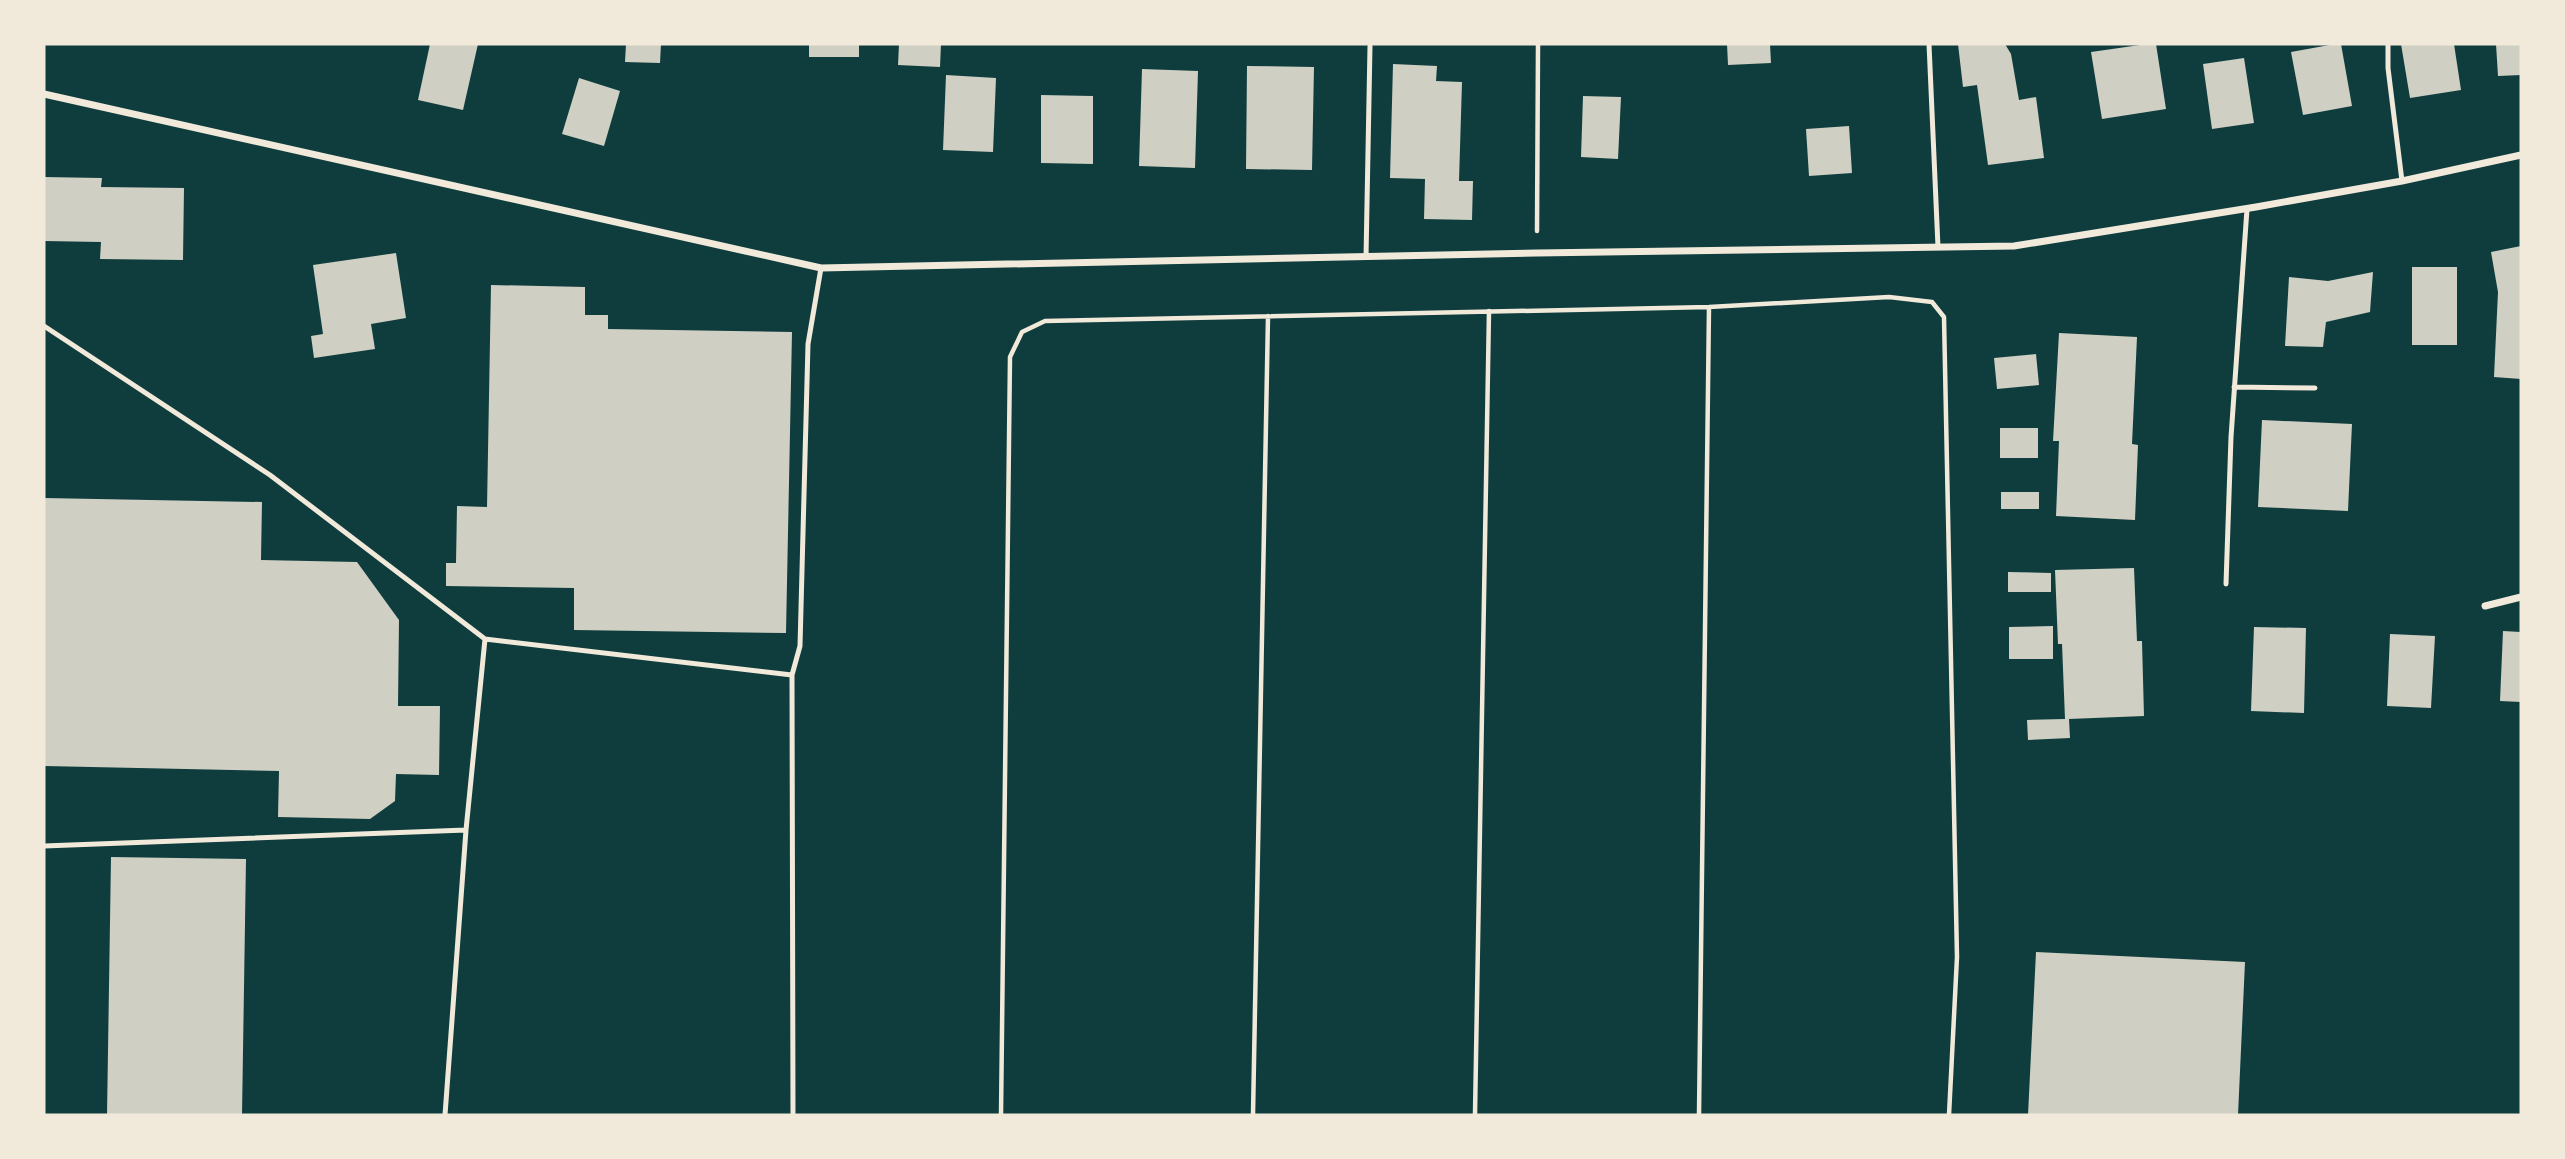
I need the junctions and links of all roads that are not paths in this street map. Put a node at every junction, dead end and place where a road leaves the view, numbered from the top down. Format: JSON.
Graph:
{"nodes":[{"id":1,"x":1929,"y":44,"type":"edge"},
{"id":2,"x":2388,"y":44,"type":"edge"},
{"id":3,"x":1370,"y":46,"type":"dead end"},
{"id":4,"x":44,"y":94,"type":"edge"},
{"id":5,"x":2521,"y":155,"type":"edge"},
{"id":6,"x":2402,"y":181,"type":"junction"},
{"id":7,"x":2247,"y":209,"type":"junction"},
{"id":8,"x":1938,"y":247,"type":"junction"},
{"id":9,"x":1366,"y":257,"type":"junction"},
{"id":10,"x":821,"y":268,"type":"junction"},
{"id":11,"x":44,"y":326,"type":"edge"},
{"id":12,"x":2234,"y":387,"type":"junction"},
{"id":13,"x":2315,"y":388,"type":"dead end"},
{"id":14,"x":2226,"y":584,"type":"dead end"},
{"id":15,"x":2521,"y":597,"type":"edge"},
{"id":16,"x":2485,"y":606,"type":"dead end"},
{"id":17,"x":485,"y":639,"type":"junction"},
{"id":18,"x":792,"y":675,"type":"junction"},
{"id":19,"x":466,"y":830,"type":"junction"},
{"id":20,"x":44,"y":846,"type":"edge"},
{"id":21,"x":445,"y":1115,"type":"edge"},
{"id":22,"x":793,"y":1115,"type":"edge"}],
"edges":[{"from":1,"to":8,"type":"lane"},
{"from":2,"to":6,"type":"lane"},
{"from":3,"to":9,"type":"lane"},
{"from":4,"to":10,"type":"street"},
{"from":5,"to":6,"type":"street"},
{"from":6,"to":7,"type":"street"},
{"from":7,"to":8,"type":"street"},
{"from":7,"to":12,"type":"lane"},
{"from":8,"to":9,"type":"street"},
{"from":9,"to":10,"type":"street"},
{"from":10,"to":18,"type":"lane"},
{"from":11,"to":17,"type":"lane"},
{"from":12,"to":13,"type":"lane"},
{"from":12,"to":14,"type":"lane"},
{"from":15,"to":16,"type":"street"},
{"from":17,"to":18,"type":"lane"},
{"from":17,"to":19,"type":"lane"},
{"from":18,"to":22,"type":"lane"},
{"from":19,"to":20,"type":"lane"},
{"from":19,"to":21,"type":"lane"}]}
